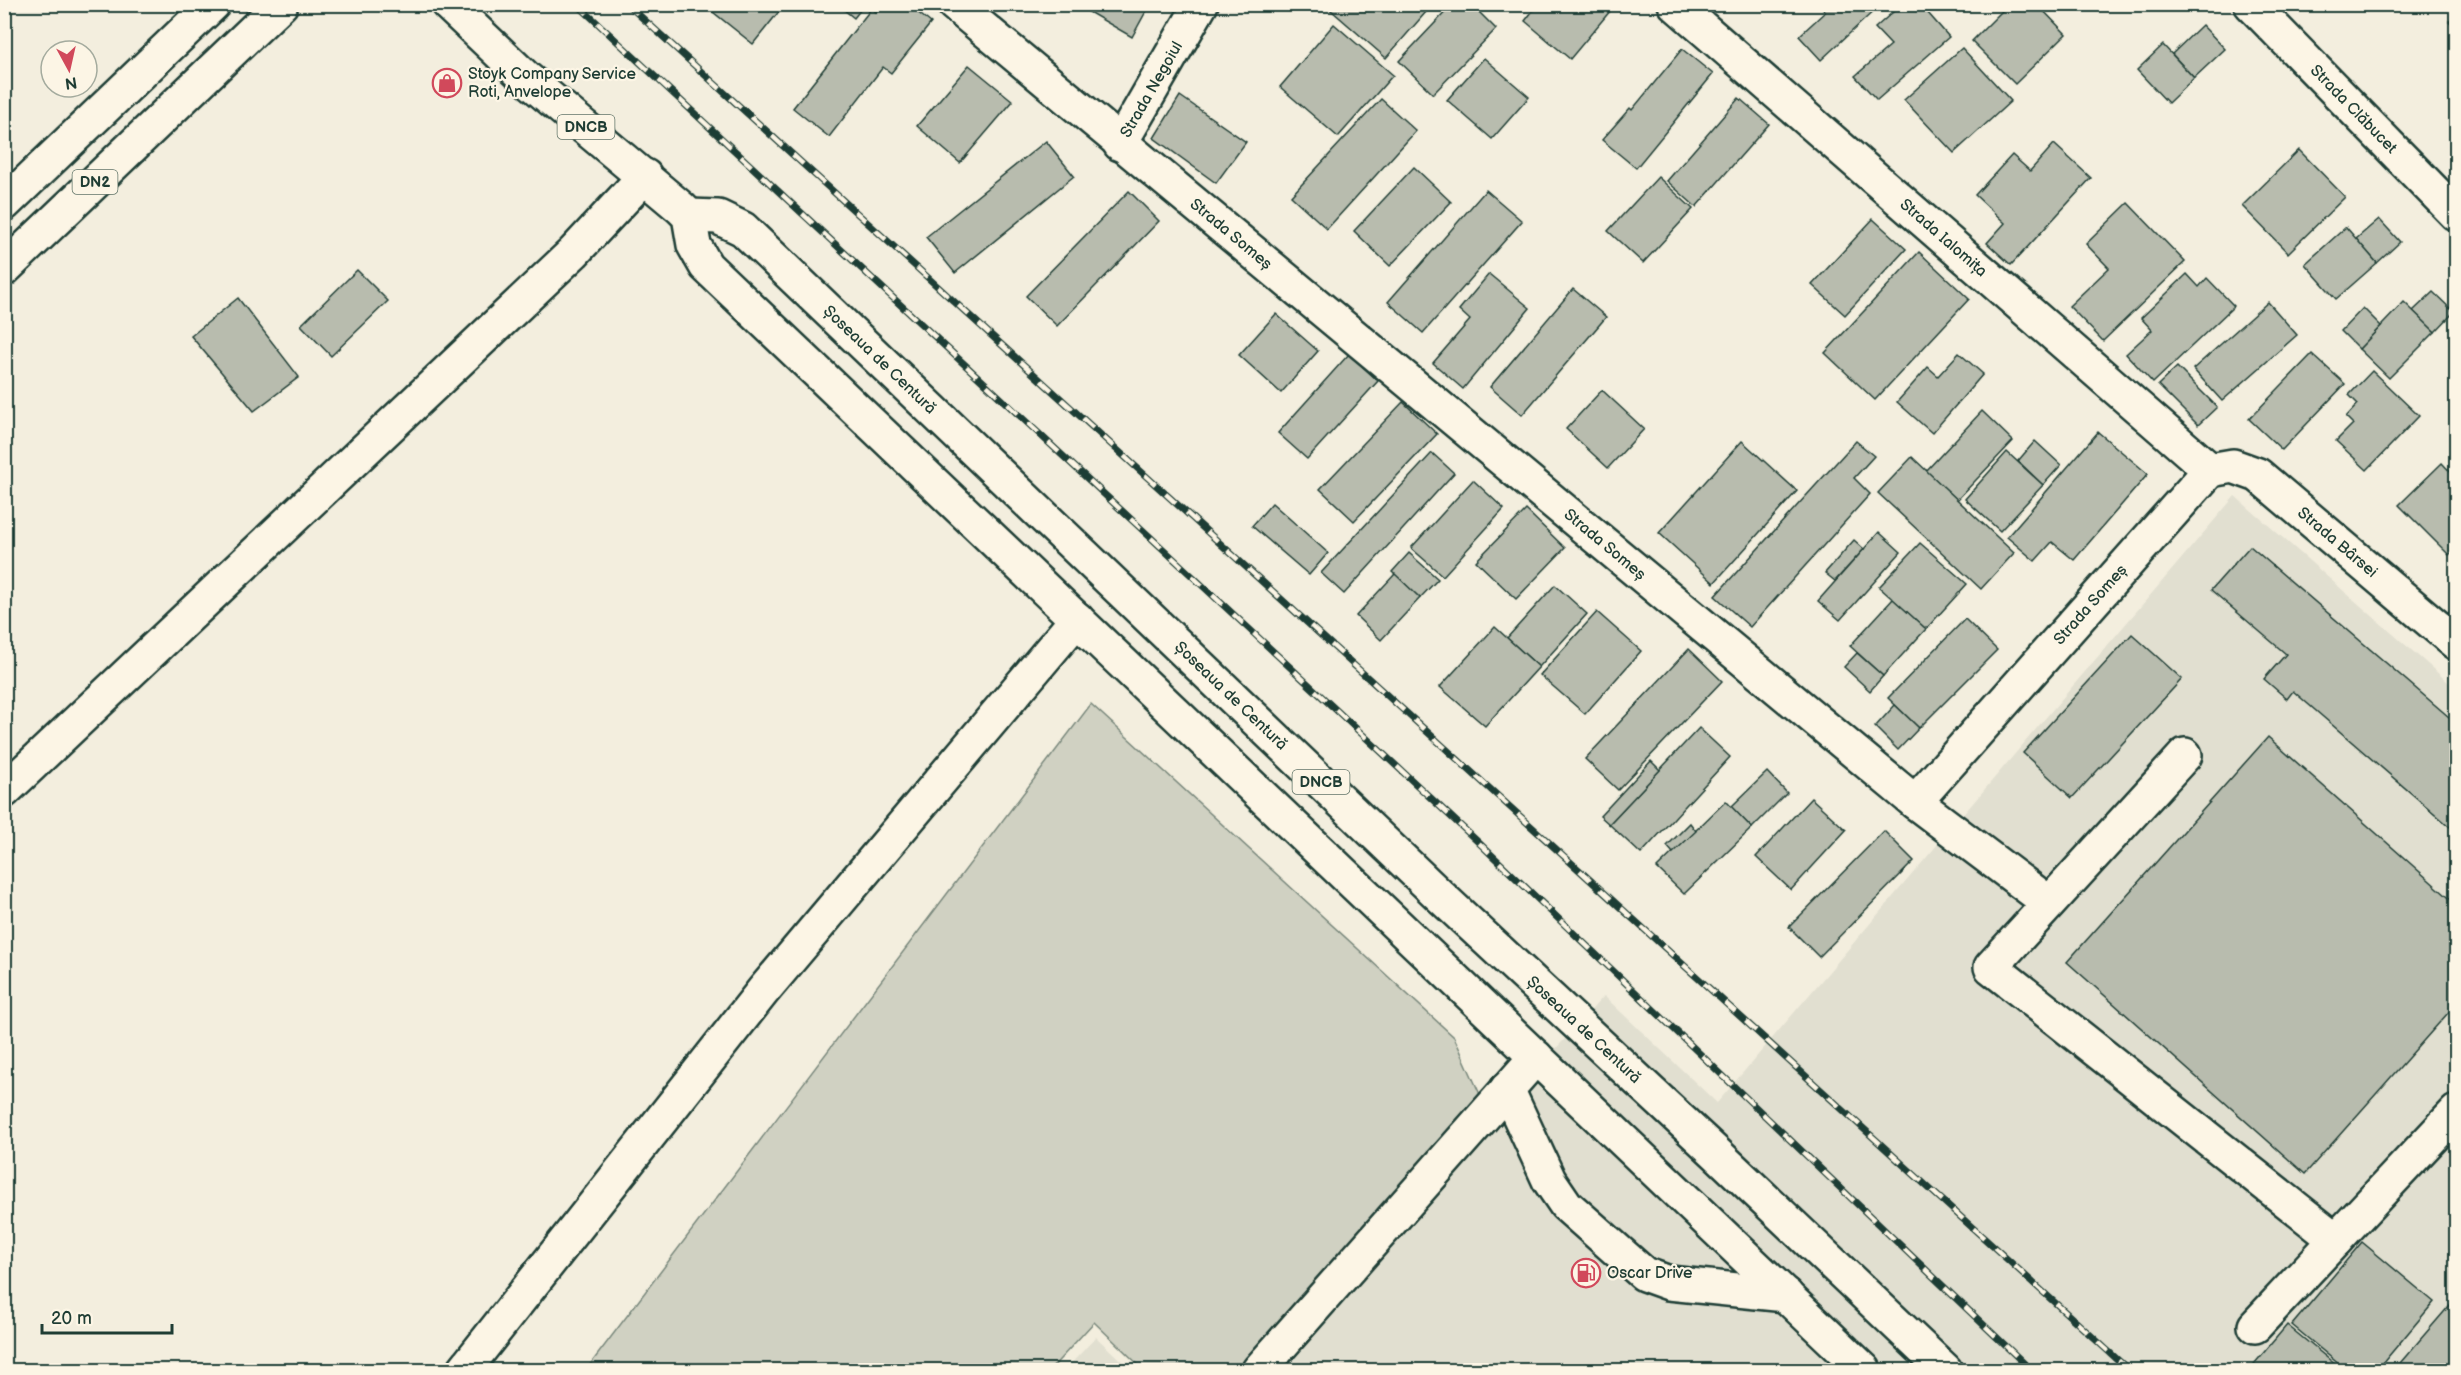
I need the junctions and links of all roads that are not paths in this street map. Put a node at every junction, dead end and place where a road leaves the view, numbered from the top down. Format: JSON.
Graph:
{"nodes":[{"id":1,"x":213,"y":4,"type":"edge"},
{"id":2,"x":281,"y":4,"type":"edge"},
{"id":3,"x":448,"y":4,"type":"edge"},
{"id":4,"x":954,"y":4,"type":"edge"},
{"id":5,"x":1201,"y":4,"type":"edge"},
{"id":6,"x":1676,"y":4,"type":"edge"},
{"id":7,"x":2251,"y":4,"type":"edge"},
{"id":8,"x":1120,"y":144,"type":"junction"},
{"id":9,"x":645,"y":176,"type":"junction"},
{"id":10,"x":4,"y":204,"type":"edge"},
{"id":11,"x":2457,"y":214,"type":"edge"},
{"id":12,"x":689,"y":216,"type":"junction"},
{"id":13,"x":4,"y":269,"type":"edge"},
{"id":14,"x":2210,"y":470,"type":"junction"},
{"id":15,"x":1077,"y":619,"type":"junction"},
{"id":16,"x":2457,"y":644,"type":"edge"},
{"id":17,"x":2185,"y":754,"type":"dead end"},
{"id":18,"x":4,"y":791,"type":"edge"},
{"id":19,"x":1915,"y":802,"type":"junction"},
{"id":20,"x":2049,"y":903,"type":"junction"},
{"id":21,"x":1536,"y":1057,"type":"junction"},
{"id":22,"x":1508,"y":1089,"type":"junction"},
{"id":23,"x":2457,"y":1112,"type":"edge"},
{"id":24,"x":2336,"y":1240,"type":"junction"},
{"id":25,"x":1786,"y":1295,"type":"junction"},
{"id":26,"x":2255,"y":1326,"type":"dead end"},
{"id":27,"x":1858,"y":1368,"type":"edge"},
{"id":28,"x":464,"y":1371,"type":"edge"},
{"id":29,"x":1258,"y":1371,"type":"edge"},
{"id":30,"x":1945,"y":1371,"type":"edge"}],
"edges":[{"from":1,"to":10,"type":"main road","number":"DN2"},
{"from":2,"to":13,"type":"main road","number":"DN2"},
{"from":3,"to":9,"type":"main road","number":"DNCB"},
{"from":4,"to":8,"type":"main road","name":"Strada Someș"},
{"from":5,"to":8,"type":"main road","name":"Strada Negoiul"},
{"from":6,"to":14,"type":"main road","name":"Strada Ialomița"},
{"from":7,"to":11,"type":"main road","name":"Strada Clăbucet"},
{"from":8,"to":19,"type":"main road","name":"Strada Someș"},
{"from":9,"to":12,"type":"main road","number":"DNCB"},
{"from":9,"to":18,"type":"main road"},
{"from":12,"to":15,"type":"main road","number":"DNCB"},
{"from":12,"to":30,"type":"main road","name":"Șoseaua de Centură","number":"DNCB"},
{"from":14,"to":16,"type":"main road","name":"Strada Bârsei"},
{"from":14,"to":19,"type":"main road","name":"Strada Someș"},
{"from":15,"to":21,"type":"main road","number":"DNCB"},
{"from":15,"to":28,"type":"main road"},
{"from":17,"to":20,"type":"main road"},
{"from":19,"to":20,"type":"main road"},
{"from":20,"to":24,"type":"main road"},
{"from":21,"to":22,"type":"main road"},
{"from":21,"to":25,"type":"main road","number":"DNCB"},
{"from":22,"to":25,"type":"main road"},
{"from":22,"to":29,"type":"main road"},
{"from":23,"to":24,"type":"main road"},
{"from":24,"to":26,"type":"main road"},
{"from":25,"to":27,"type":"main road","number":"DNCB"}]}
